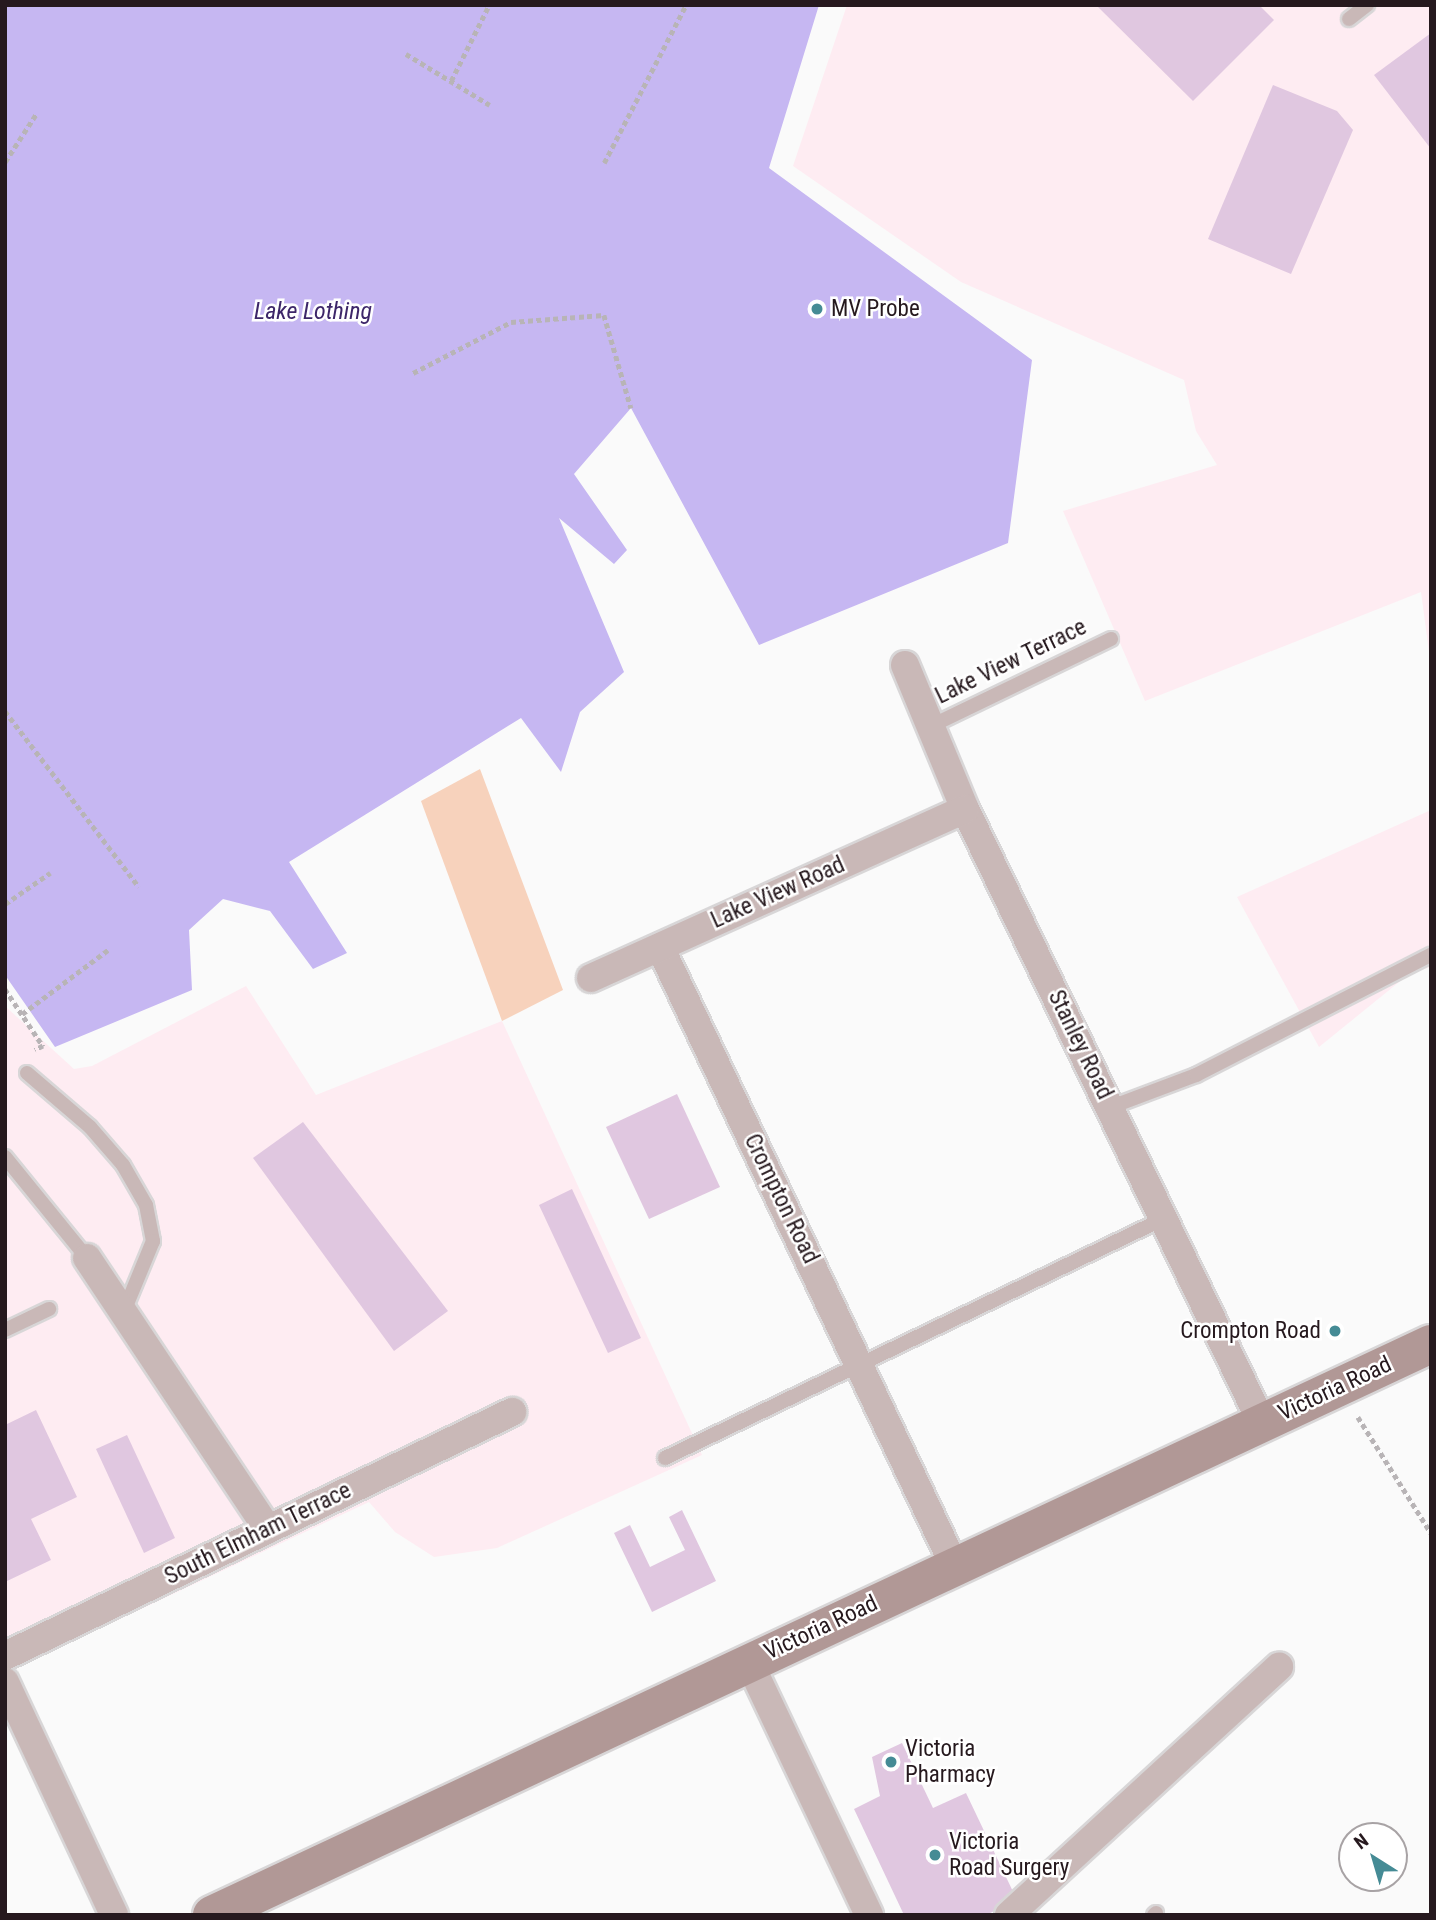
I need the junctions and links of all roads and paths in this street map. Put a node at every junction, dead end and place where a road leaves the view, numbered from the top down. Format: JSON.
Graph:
{"nodes":[{"id":1,"x":489,"y":5,"type":"edge"},
{"id":2,"x":686,"y":5,"type":"edge"},
{"id":3,"x":1367,"y":5,"type":"edge"},
{"id":4,"x":1349,"y":19,"type":"dead end"},
{"id":5,"x":405,"y":54,"type":"dead end"},
{"id":6,"x":451,"y":81,"type":"junction"},
{"id":7,"x":490,"y":104,"type":"dead end"},
{"id":8,"x":36,"y":114,"type":"dead end"},
{"id":9,"x":5,"y":162,"type":"edge"},
{"id":10,"x":604,"y":163,"type":"dead end"},
{"id":11,"x":413,"y":373,"type":"dead end"},
{"id":12,"x":631,"y":408,"type":"dead end"},
{"id":13,"x":1111,"y":639,"type":"dead end"},
{"id":14,"x":905,"y":665,"type":"dead end"},
{"id":15,"x":5,"y":711,"type":"edge"},
{"id":16,"x":931,"y":726,"type":"junction"},
{"id":17,"x":965,"y":808,"type":"junction"},
{"id":18,"x":50,"y":873,"type":"dead end"},
{"id":19,"x":139,"y":887,"type":"dead end"},
{"id":20,"x":5,"y":904,"type":"edge"},
{"id":21,"x":660,"y":947,"type":"junction"},
{"id":22,"x":108,"y":950,"type":"dead end"},
{"id":23,"x":1431,"y":955,"type":"edge"},
{"id":24,"x":591,"y":978,"type":"dead end"},
{"id":25,"x":5,"y":989,"type":"edge"},
{"id":26,"x":22,"y":1014,"type":"junction"},
{"id":27,"x":26,"y":1057,"type":"dead end"},
{"id":28,"x":27,"y":1073,"type":"dead end"},
{"id":29,"x":1111,"y":1107,"type":"junction"},
{"id":30,"x":5,"y":1157,"type":"edge"},
{"id":31,"x":1165,"y":1218,"type":"junction"},
{"id":32,"x":87,"y":1258,"type":"joint"},
{"id":33,"x":49,"y":1309,"type":"dead end"},
{"id":34,"x":125,"y":1309,"type":"junction"},
{"id":35,"x":5,"y":1330,"type":"edge"},
{"id":36,"x":1431,"y":1344,"type":"edge"},
{"id":37,"x":861,"y":1366,"type":"junction"},
{"id":38,"x":1343,"y":1385,"type":"junction"},
{"id":39,"x":512,"y":1412,"type":"dead end"},
{"id":40,"x":1262,"y":1423,"type":"junction"},
{"id":41,"x":665,"y":1458,"type":"dead end"},
{"id":42,"x":268,"y":1529,"type":"junction"},
{"id":43,"x":1431,"y":1532,"type":"edge"},
{"id":44,"x":954,"y":1565,"type":"junction"},
{"id":45,"x":5,"y":1656,"type":"edge"},
{"id":46,"x":749,"y":1662,"type":"junction"},
{"id":47,"x":1279,"y":1667,"type":"dead end"},
{"id":48,"x":5,"y":1682,"type":"edge"},
{"id":49,"x":1021,"y":1911,"type":"edge"},
{"id":50,"x":114,"y":1915,"type":"edge"},
{"id":51,"x":212,"y":1915,"type":"edge"},
{"id":52,"x":869,"y":1915,"type":"edge"}],
"edges":[{"from":1,"to":6,"type":"path"},
{"from":2,"to":10,"type":"path"},
{"from":3,"to":4,"type":"lane"},
{"from":5,"to":6,"type":"path"},
{"from":6,"to":7,"type":"path"},
{"from":8,"to":9,"type":"path"},
{"from":11,"to":12,"type":"path"},
{"from":13,"to":16,"type":"lane","name":"Lake View Terrace"},
{"from":14,"to":16,"type":"street","name":"Stanley Road"},
{"from":15,"to":19,"type":"path"},
{"from":16,"to":17,"type":"street","name":"Stanley Road"},
{"from":17,"to":21,"type":"street","name":"Lake View Road"},
{"from":17,"to":29,"type":"street","name":"Stanley Road"},
{"from":18,"to":20,"type":"path"},
{"from":21,"to":24,"type":"street","name":"Lake View Road"},
{"from":21,"to":37,"type":"street","name":"Crompton Road"},
{"from":22,"to":26,"type":"path"},
{"from":23,"to":29,"type":"lane"},
{"from":25,"to":26,"type":"path"},
{"from":26,"to":27,"type":"path"},
{"from":28,"to":34,"type":"lane"},
{"from":29,"to":31,"type":"street","name":"Stanley Road"},
{"from":30,"to":32,"type":"lane"},
{"from":31,"to":37,"type":"lane"},
{"from":31,"to":40,"type":"street","name":"Stanley Road"},
{"from":32,"to":34,"type":"street"},
{"from":33,"to":35,"type":"lane"},
{"from":34,"to":42,"type":"street"},
{"from":36,"to":38,"type":"main road","name":"Victoria Road"},
{"from":37,"to":41,"type":"lane"},
{"from":37,"to":44,"type":"street","name":"Crompton Road"},
{"from":38,"to":40,"type":"main road","name":"Victoria Road"},
{"from":38,"to":43,"type":"path"},
{"from":39,"to":42,"type":"street","name":"South Elmham Terrace"},
{"from":40,"to":44,"type":"main road","name":"Victoria Road"},
{"from":42,"to":45,"type":"street","name":"South Elmham Terrace"},
{"from":44,"to":46,"type":"main road","name":"Victoria Road"},
{"from":46,"to":51,"type":"main road","name":"Victoria Road"},
{"from":46,"to":52,"type":"street"},
{"from":47,"to":49,"type":"street"},
{"from":48,"to":50,"type":"street"}]}
